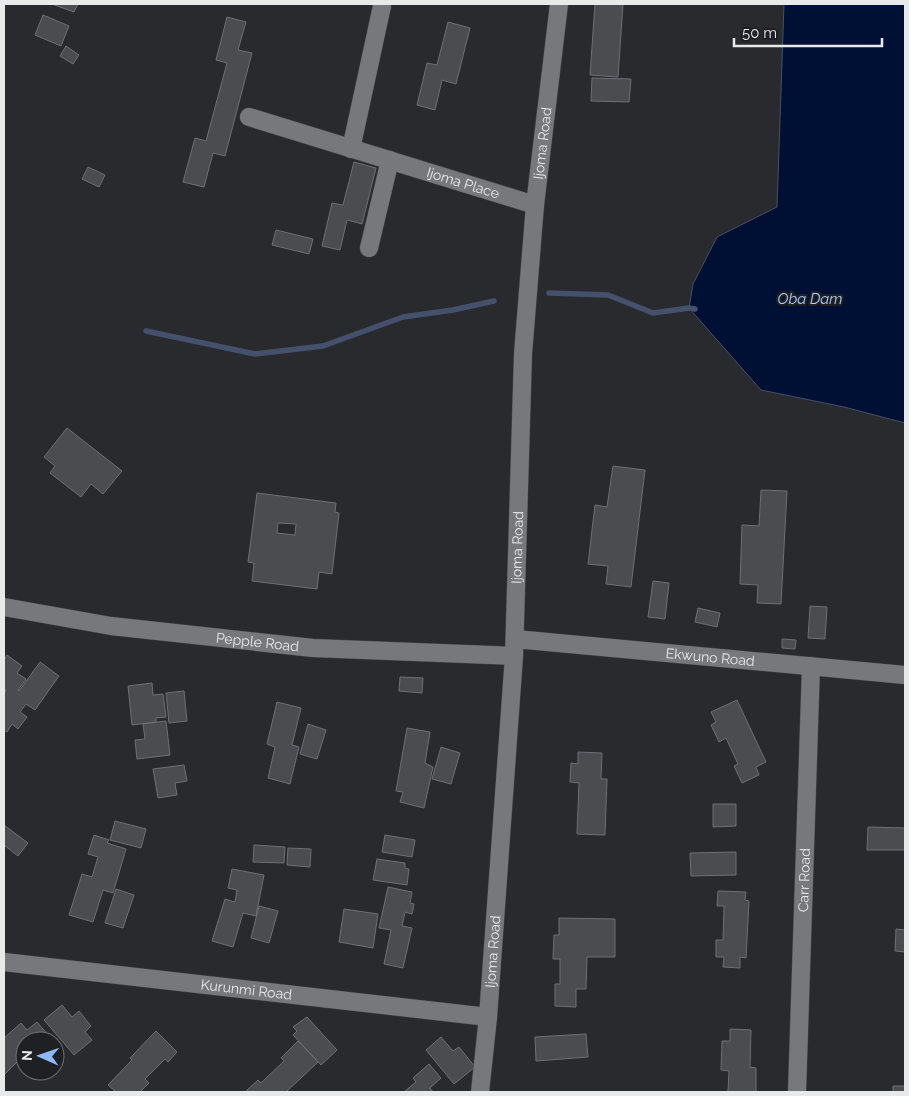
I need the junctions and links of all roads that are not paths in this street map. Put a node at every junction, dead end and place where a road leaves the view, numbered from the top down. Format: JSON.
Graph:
{"nodes":[{"id":1,"x":559,"y":4,"type":"edge"},
{"id":2,"x":382,"y":6,"type":"dead end"},
{"id":3,"x":249,"y":118,"type":"dead end"},
{"id":4,"x":351,"y":149,"type":"junction"},
{"id":5,"x":390,"y":160,"type":"junction"},
{"id":6,"x":535,"y":205,"type":"junction"},
{"id":7,"x":370,"y":248,"type":"dead end"},
{"id":8,"x":4,"y":608,"type":"edge"},
{"id":9,"x":514,"y":648,"type":"junction"},
{"id":10,"x":811,"y":666,"type":"junction"},
{"id":11,"x":905,"y":675,"type":"edge"},
{"id":12,"x":4,"y":962,"type":"edge"},
{"id":13,"x":488,"y":1017,"type":"junction"},
{"id":14,"x":480,"y":1092,"type":"edge"},
{"id":15,"x":797,"y":1092,"type":"edge"}],
"edges":[{"from":1,"to":6,"type":"street","name":"Ijoma Road"},
{"from":2,"to":4,"type":"street"},
{"from":3,"to":4,"type":"street","name":"Ijoma Place"},
{"from":4,"to":5,"type":"street","name":"Ijoma Place"},
{"from":5,"to":6,"type":"street","name":"Ijoma Place"},
{"from":5,"to":7,"type":"street"},
{"from":6,"to":9,"type":"street","name":"Ijoma Road"},
{"from":8,"to":9,"type":"street","name":"Pepple Road"},
{"from":9,"to":10,"type":"street","name":"Ekwuno Road"},
{"from":9,"to":13,"type":"street","name":"Ijoma Road"},
{"from":10,"to":11,"type":"street","name":"Ekwuno Road"},
{"from":10,"to":15,"type":"street","name":"Carr Road"},
{"from":12,"to":13,"type":"street","name":"Kurunmi Road"},
{"from":13,"to":14,"type":"street","name":"Ijoma Road"}]}
